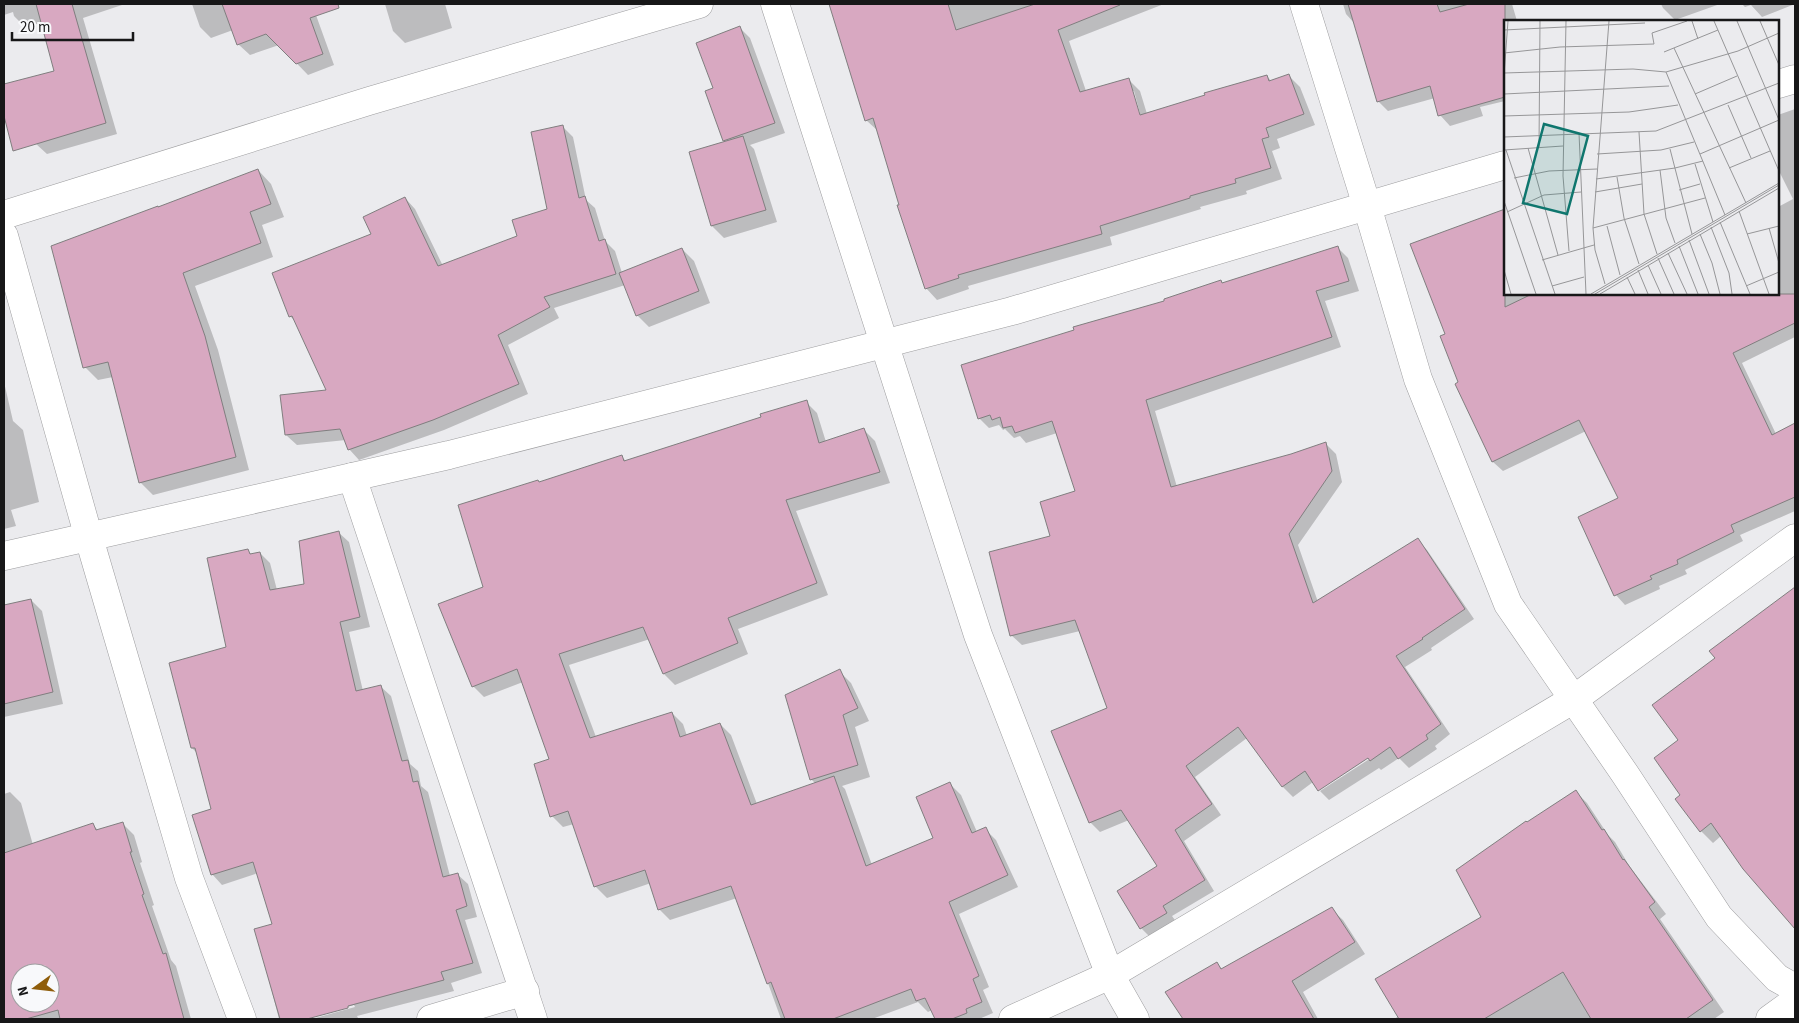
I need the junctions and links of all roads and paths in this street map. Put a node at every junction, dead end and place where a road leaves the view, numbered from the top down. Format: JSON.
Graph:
{"nodes":[{"id":1,"x":699,"y":4,"type":"edge"},
{"id":2,"x":774,"y":4,"type":"edge"},
{"id":3,"x":1304,"y":4,"type":"edge"},
{"id":4,"x":1795,"y":79,"type":"edge"},
{"id":5,"x":1779,"y":84,"type":"edge"},
{"id":6,"x":1504,"y":165,"type":"edge"},
{"id":7,"x":1367,"y":206,"type":"junction"},
{"id":8,"x":4,"y":215,"type":"edge"},
{"id":9,"x":4,"y":236,"type":"edge"},
{"id":10,"x":884,"y":343,"type":"junction"},
{"id":11,"x":352,"y":477,"type":"junction"},
{"id":12,"x":89,"y":538,"type":"junction"},
{"id":13,"x":1795,"y":538,"type":"edge"},
{"id":14,"x":4,"y":556,"type":"edge"},
{"id":15,"x":1574,"y":699,"type":"junction"},
{"id":16,"x":1110,"y":975,"type":"junction"},
{"id":17,"x":1795,"y":988,"type":"edge"},
{"id":18,"x":525,"y":991,"type":"junction"},
{"id":19,"x":1795,"y":1001,"type":"edge"},
{"id":20,"x":242,"y":1019,"type":"edge"},
{"id":21,"x":431,"y":1019,"type":"edge"},
{"id":22,"x":533,"y":1019,"type":"edge"},
{"id":23,"x":1013,"y":1019,"type":"edge"},
{"id":24,"x":1135,"y":1019,"type":"edge"},
{"id":25,"x":1770,"y":1019,"type":"edge"}],
"edges":[{"from":1,"to":8,"type":"street"},
{"from":2,"to":10,"type":"street"},
{"from":3,"to":7,"type":"street"},
{"from":4,"to":5,"type":"street"},
{"from":6,"to":7,"type":"street"},
{"from":7,"to":10,"type":"street"},
{"from":7,"to":15,"type":"street"},
{"from":9,"to":12,"type":"street"},
{"from":10,"to":11,"type":"street"},
{"from":10,"to":16,"type":"street"},
{"from":11,"to":12,"type":"street"},
{"from":11,"to":18,"type":"street"},
{"from":12,"to":14,"type":"street"},
{"from":12,"to":20,"type":"street"},
{"from":13,"to":15,"type":"street"},
{"from":15,"to":16,"type":"street"},
{"from":15,"to":17,"type":"street"},
{"from":16,"to":23,"type":"street"},
{"from":16,"to":24,"type":"street"},
{"from":18,"to":21,"type":"street"},
{"from":18,"to":22,"type":"street"},
{"from":19,"to":25,"type":"street"}]}
